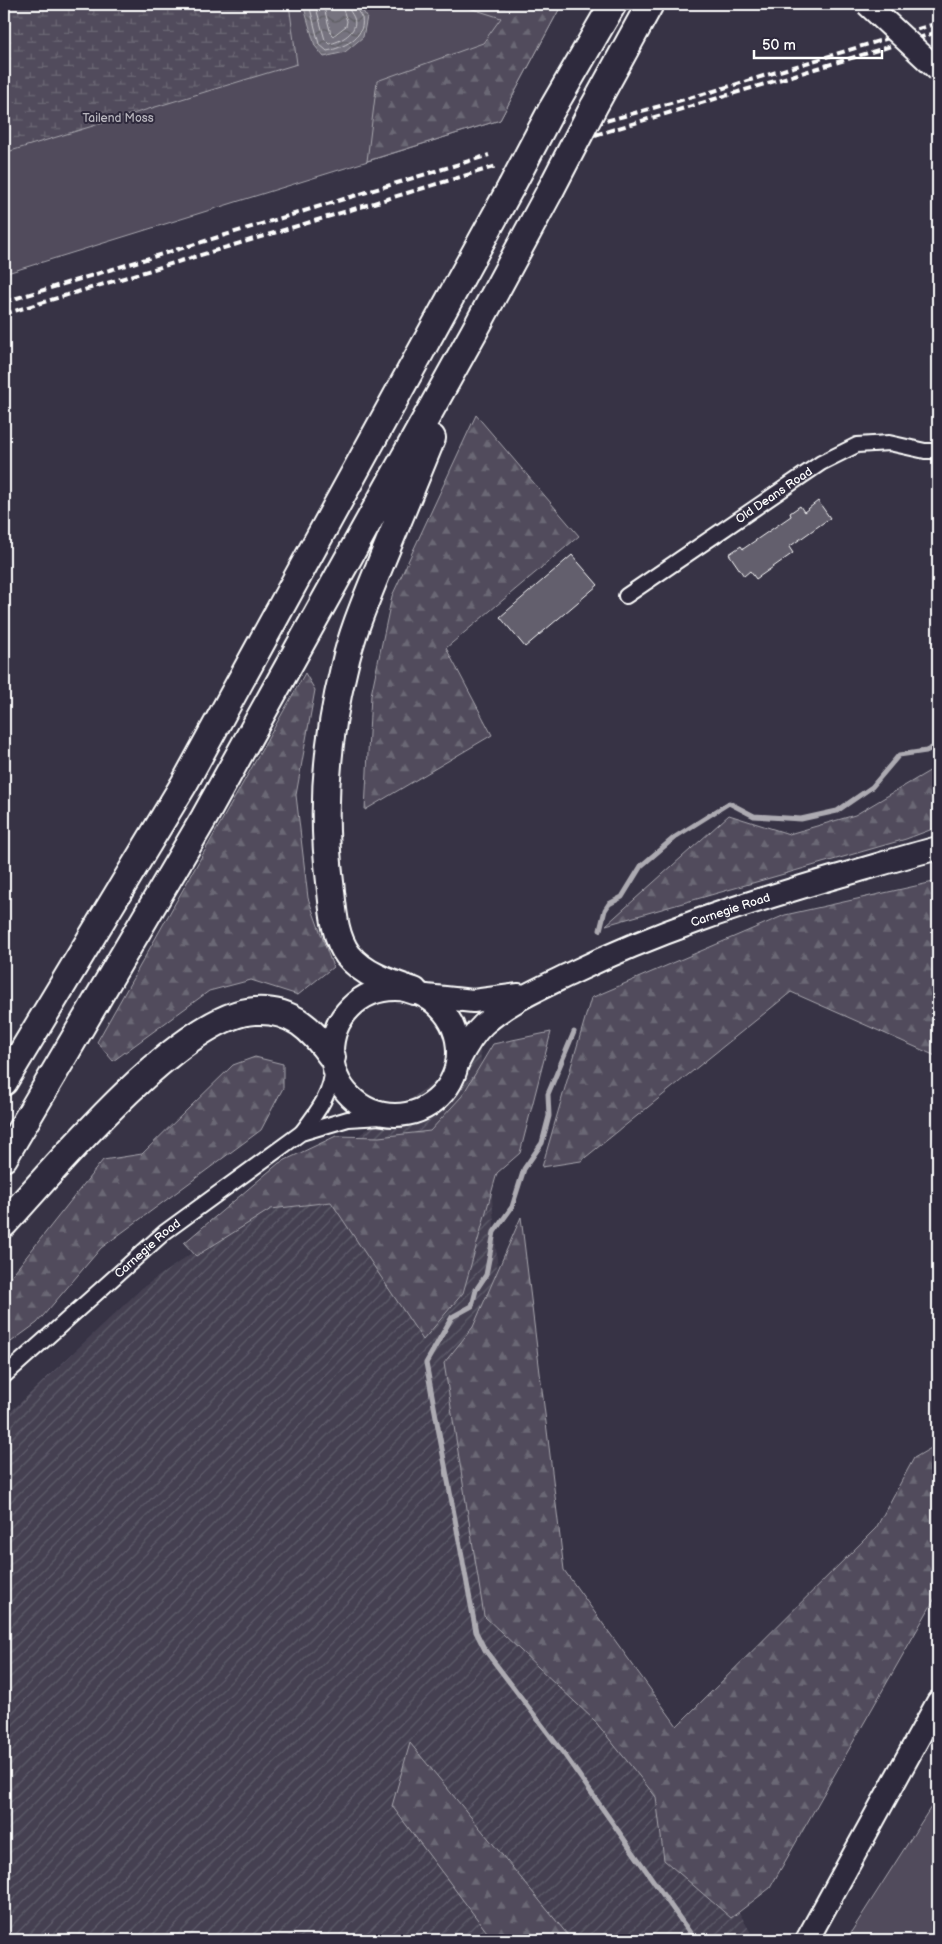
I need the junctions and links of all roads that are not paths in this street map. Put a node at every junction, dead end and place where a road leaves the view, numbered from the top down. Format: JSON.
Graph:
{"nodes":[{"id":1,"x":613,"y":4,"type":"edge"},
{"id":2,"x":650,"y":4,"type":"edge"},
{"id":3,"x":867,"y":4,"type":"edge"},
{"id":4,"x":938,"y":70,"type":"edge"},
{"id":5,"x":475,"y":330,"type":"junction"},
{"id":6,"x":938,"y":451,"type":"edge"},
{"id":7,"x":626,"y":596,"type":"dead end"},
{"id":8,"x":938,"y":848,"type":"edge"},
{"id":9,"x":529,"y":993,"type":"junction"},
{"id":10,"x":420,"y":994,"type":"junction"},
{"id":11,"x":333,"y":1061,"type":"junction"},
{"id":12,"x":458,"y":1062,"type":"junction"},
{"id":13,"x":4,"y":1082,"type":"edge"},
{"id":14,"x":398,"y":1116,"type":"junction"},
{"id":15,"x":301,"y":1133,"type":"junction"},
{"id":16,"x":4,"y":1158,"type":"edge"},
{"id":17,"x":4,"y":1224,"type":"edge"},
{"id":18,"x":4,"y":1376,"type":"edge"},
{"id":19,"x":938,"y":1702,"type":"edge"},
{"id":20,"x":806,"y":1940,"type":"edge"}],
"edges":[{"from":1,"to":13,"type":"highway","bridge":true},
{"from":2,"to":5,"type":"highway","bridge":true},
{"from":3,"to":4,"type":"main road","bridge":true},
{"from":5,"to":10,"type":"highway"},
{"from":5,"to":16,"type":"highway"},
{"from":6,"to":7,"type":"street","name":"Old Deans Road"},
{"from":8,"to":9,"type":"main road","name":"Carnegie Road"},
{"from":9,"to":10,"type":"main road","name":"Carnegie Road"},
{"from":9,"to":12,"type":"main road","name":"Carnegie Road"},
{"from":10,"to":11,"type":"main road"},
{"from":10,"to":12,"type":"main road"},
{"from":11,"to":14,"type":"main road"},
{"from":11,"to":15,"type":"street","name":"Carnegie Road"},
{"from":11,"to":17,"type":"highway"},
{"from":12,"to":14,"type":"main road"},
{"from":14,"to":15,"type":"street","name":"Carnegie Road"},
{"from":15,"to":18,"type":"street","name":"Carnegie Road"},
{"from":19,"to":20,"type":"main road"}]}
